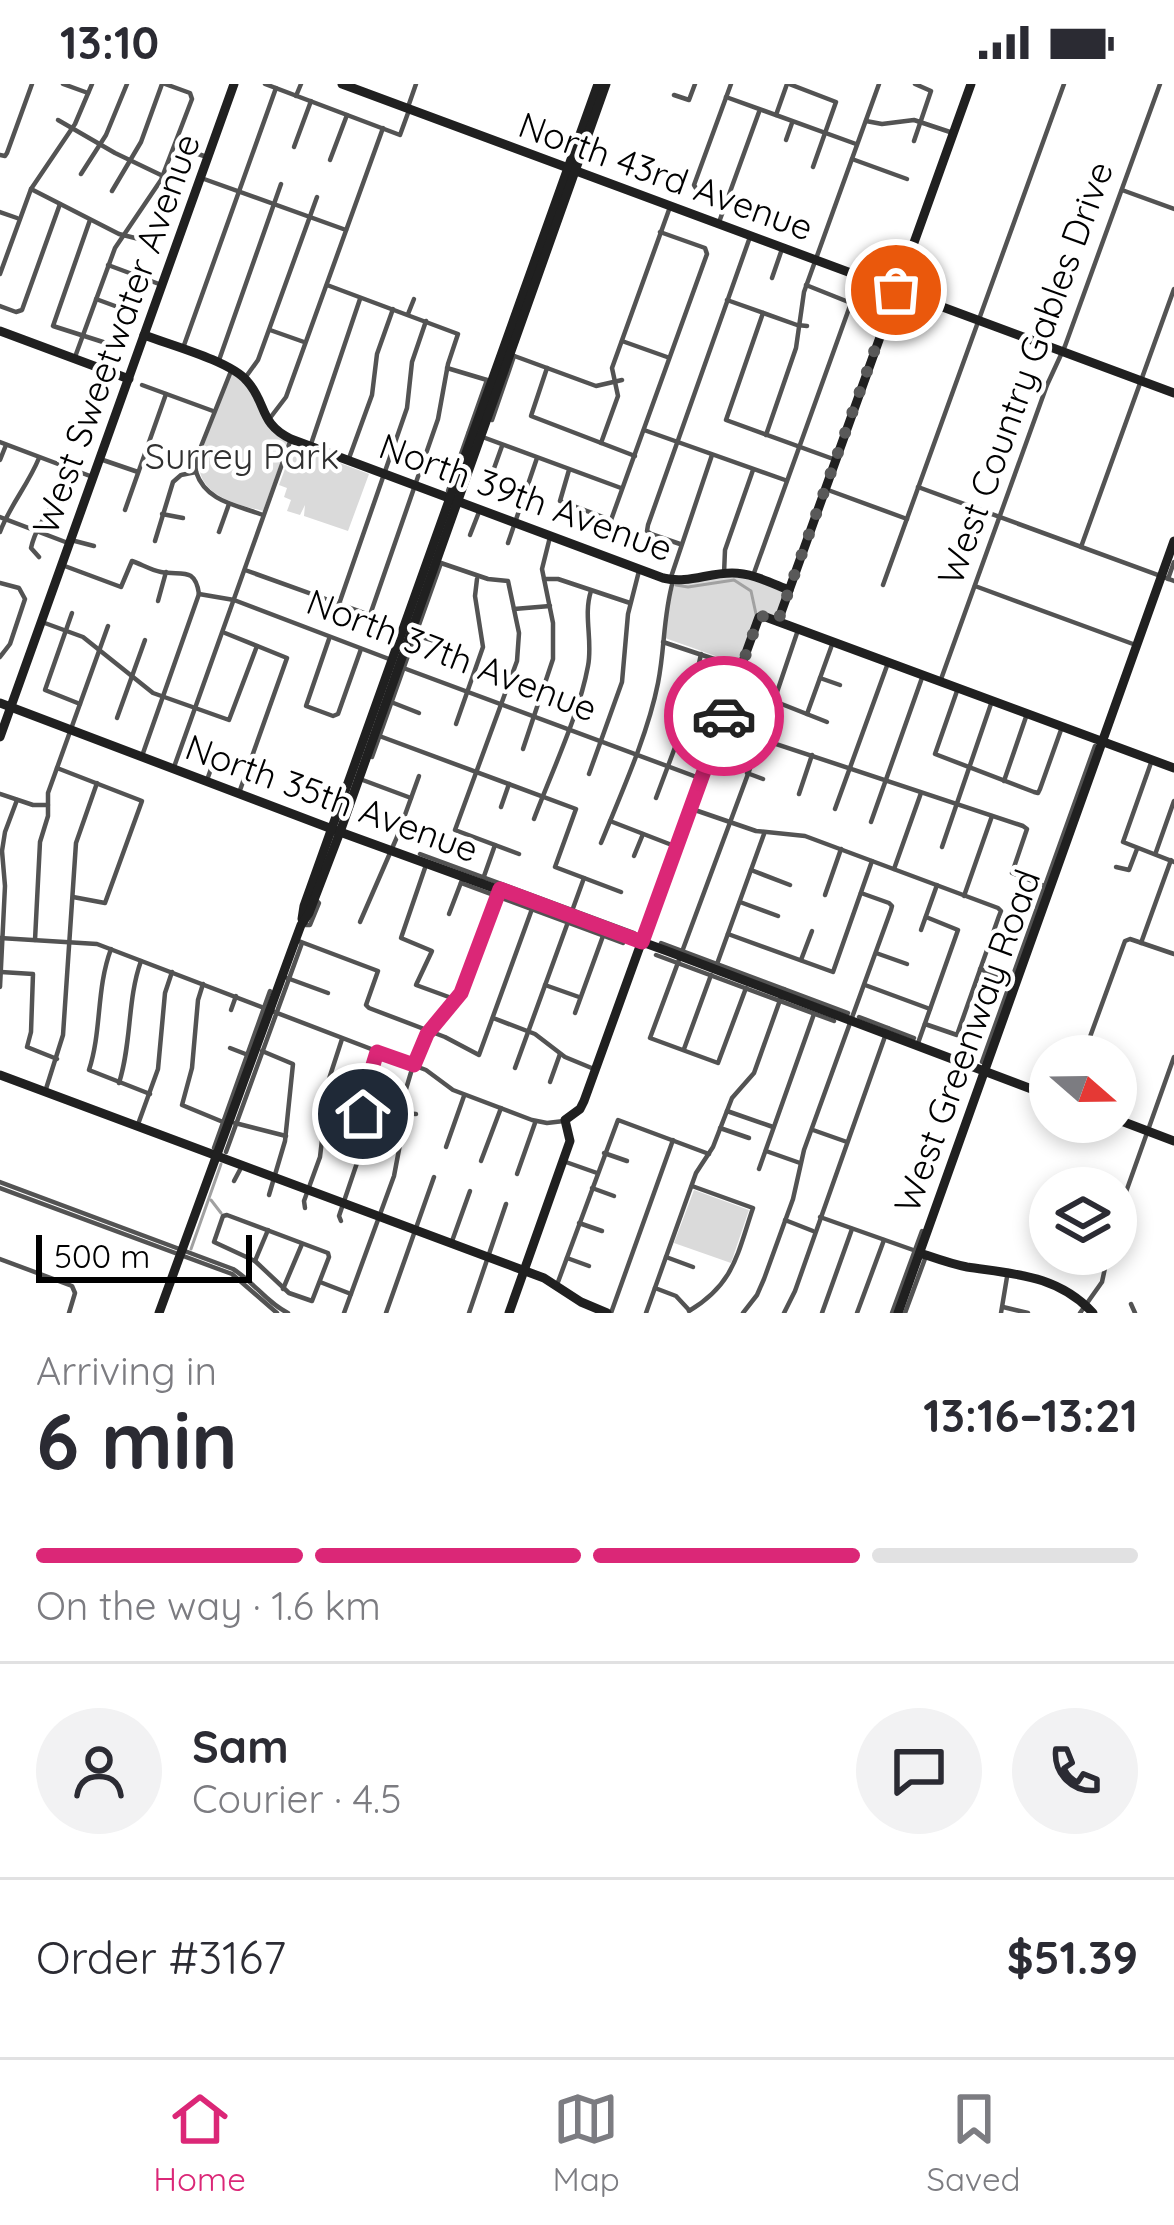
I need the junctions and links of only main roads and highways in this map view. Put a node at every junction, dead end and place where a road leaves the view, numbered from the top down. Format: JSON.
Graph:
{"nodes":[{"id":1,"x":234,"y":84,"type":"edge"},
{"id":2,"x":341,"y":84,"type":"edge"},
{"id":3,"x":602,"y":84,"type":"edge"},
{"id":4,"x":971,"y":84,"type":"edge"},
{"id":5,"x":570,"y":171,"type":"junction"},
{"id":6,"x":896,"y":290,"type":"junction"},
{"id":7,"x":0,"y":331,"type":"edge"},
{"id":8,"x":144,"y":335,"type":"junction"},
{"id":9,"x":129,"y":379,"type":"junction"},
{"id":10,"x":493,"y":382,"type":"junction"},
{"id":11,"x":1174,"y":393,"type":"edge"},
{"id":12,"x":474,"y":434,"type":"junction"},
{"id":13,"x":449,"y":500,"type":"junction"},
{"id":14,"x":1174,"y":541,"type":"edge"},
{"id":15,"x":1168,"y":579,"type":"edge"},
{"id":16,"x":423,"y":580,"type":"junction"},
{"id":17,"x":789,"y":590,"type":"junction"},
{"id":18,"x":778,"y":621,"type":"junction"},
{"id":19,"x":398,"y":665,"type":"junction"},
{"id":20,"x":6,"y":705,"type":"edge"},
{"id":21,"x":0,"y":737,"type":"edge"},
{"id":22,"x":1099,"y":744,"type":"junction"},
{"id":23,"x":1174,"y":768,"type":"edge"},
{"id":24,"x":336,"y":831,"type":"junction"},
{"id":25,"x":314,"y":878,"type":"junction"},
{"id":26,"x":314,"y":901,"type":"junction"},
{"id":27,"x":302,"y":925,"type":"junction"},
{"id":28,"x":638,"y":938,"type":"junction"},
{"id":29,"x":984,"y":1067,"type":"junction"},
{"id":30,"x":0,"y":1075,"type":"edge"},
{"id":31,"x":1029,"y":1087,"type":"edge"},
{"id":32,"x":1137,"y":1127,"type":"edge"},
{"id":33,"x":1174,"y":1141,"type":"edge"},
{"id":34,"x":219,"y":1152,"type":"junction"},
{"id":35,"x":920,"y":1253,"type":"junction"},
{"id":36,"x":523,"y":1270,"type":"junction"},
{"id":37,"x":584,"y":1309,"type":"edge"},
{"id":38,"x":1086,"y":1310,"type":"edge"},
{"id":39,"x":159,"y":1313,"type":"edge"},
{"id":40,"x":509,"y":1313,"type":"edge"},
{"id":41,"x":609,"y":1313,"type":"edge"},
{"id":42,"x":898,"y":1313,"type":"edge"}],
"edges":[{"from":1,"to":8,"type":"main road","name":"West Sweetwater Avenue"},
{"from":2,"to":5,"type":"main road","name":"North 43rd Avenue"},
{"from":3,"to":5,"type":"main road"},
{"from":4,"to":6,"type":"main road"},
{"from":5,"to":6,"type":"main road","name":"North 43rd Avenue"},
{"from":5,"to":10,"type":"main road"},
{"from":6,"to":11,"type":"main road","name":"North 43rd Avenue"},
{"from":6,"to":17,"type":"main road"},
{"from":7,"to":9,"type":"main road"},
{"from":8,"to":9,"type":"main road","name":"West Sweetwater Avenue"},
{"from":8,"to":13,"type":"main road","name":"North 39th Avenue"},
{"from":9,"to":20,"type":"main road","name":"West Sweetwater Avenue"},
{"from":10,"to":12,"type":"main road"},
{"from":10,"to":12,"type":"main road"},
{"from":12,"to":13,"type":"main road"},
{"from":13,"to":16,"type":"main road"},
{"from":13,"to":17,"type":"main road","name":"North 39th Avenue"},
{"from":14,"to":15,"type":"main road","name":"West Greenway Road"},
{"from":15,"to":22,"type":"main road","name":"West Greenway Road"},
{"from":16,"to":19,"type":"main road"},
{"from":16,"to":19,"type":"main road"},
{"from":17,"to":18,"type":"main road"},
{"from":18,"to":22,"type":"main road"},
{"from":18,"to":28,"type":"main road"},
{"from":19,"to":24,"type":"main road"},
{"from":20,"to":21,"type":"main road","name":"West Sweetwater Avenue"},
{"from":20,"to":24,"type":"main road","name":"North 35th Avenue"},
{"from":22,"to":23,"type":"main road"},
{"from":22,"to":29,"type":"main road","name":"West Greenway Road"},
{"from":24,"to":25,"type":"main road"},
{"from":24,"to":26,"type":"main road"},
{"from":24,"to":28,"type":"main road","name":"North 35th Avenue"},
{"from":25,"to":26,"type":"main road"},
{"from":25,"to":27,"type":"main road"},
{"from":26,"to":27,"type":"main road"},
{"from":27,"to":34,"type":"main road"},
{"from":28,"to":29,"type":"main road","name":"North 35th Avenue"},
{"from":28,"to":36,"type":"main road"},
{"from":29,"to":31,"type":"main road","name":"North 35th Avenue"},
{"from":29,"to":35,"type":"main road","name":"West Greenway Road"},
{"from":30,"to":34,"type":"main road"},
{"from":32,"to":33,"type":"main road"},
{"from":34,"to":36,"type":"main road"},
{"from":34,"to":39,"type":"main road"},
{"from":35,"to":38,"type":"main road"},
{"from":35,"to":42,"type":"main road","name":"West Greenway Road"},
{"from":36,"to":37,"type":"main road"},
{"from":36,"to":40,"type":"main road"},
{"from":37,"to":41,"type":"main road"}]}
